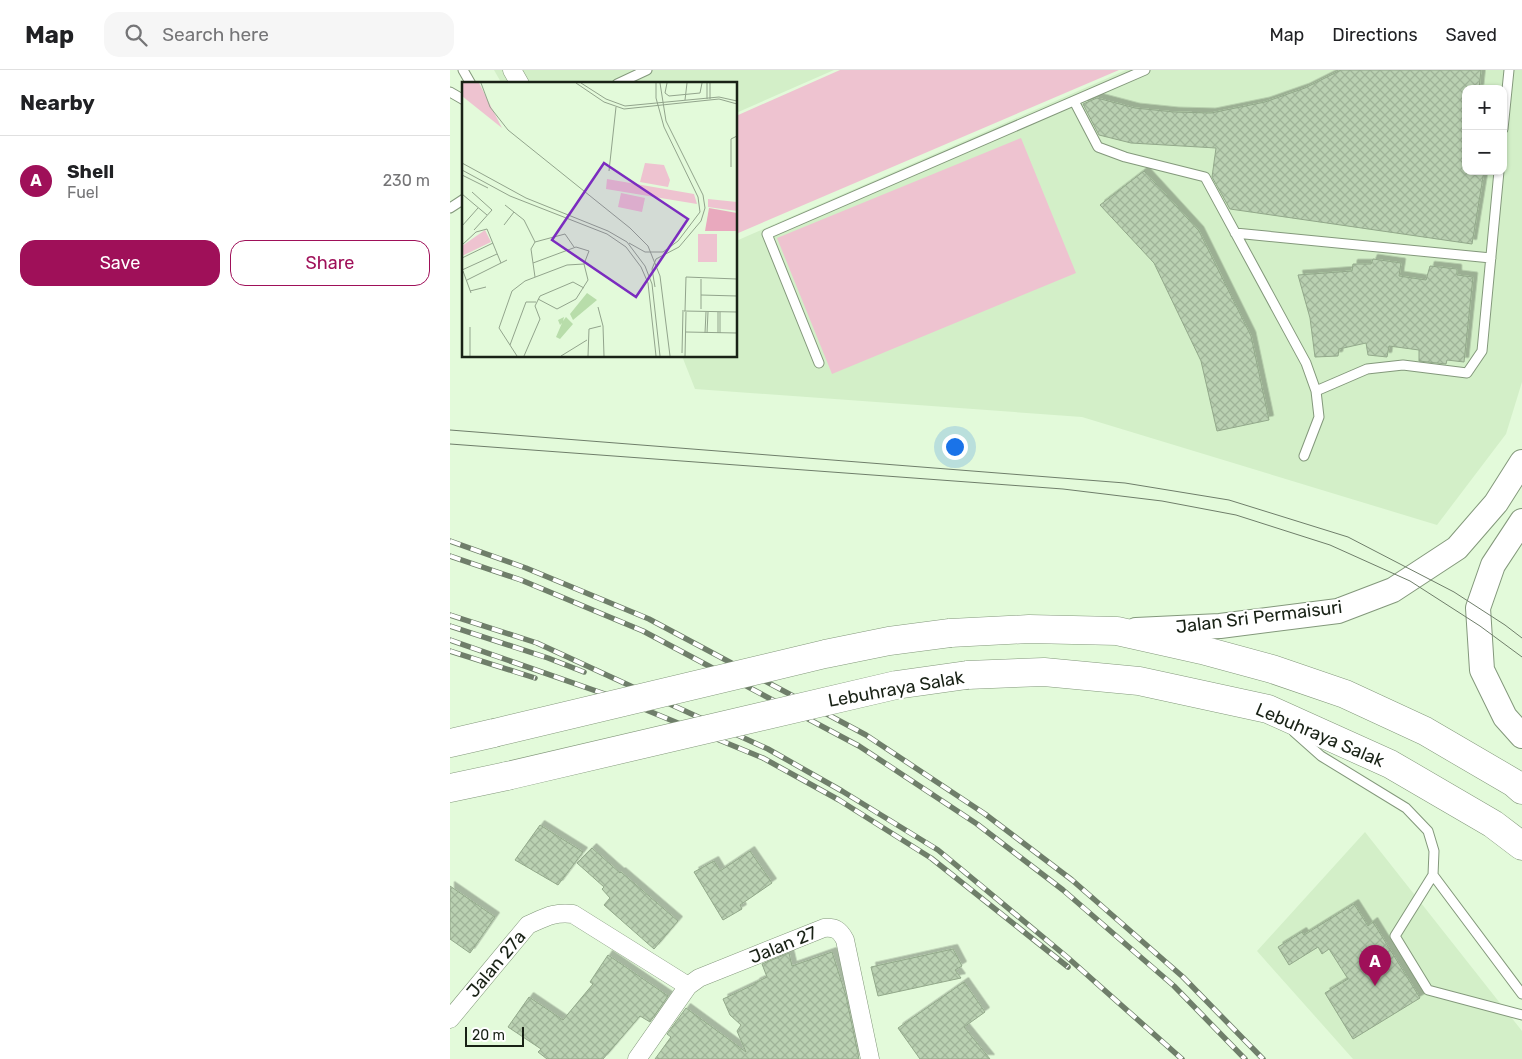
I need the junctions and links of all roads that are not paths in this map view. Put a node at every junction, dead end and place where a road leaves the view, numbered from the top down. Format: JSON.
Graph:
{"nodes":[{"id":1,"x":463,"y":70,"type":"edge"},
{"id":2,"x":512,"y":70,"type":"edge"},
{"id":3,"x":647,"y":70,"type":"edge"},
{"id":4,"x":1145,"y":70,"type":"edge"},
{"id":5,"x":1509,"y":70,"type":"edge"},
{"id":6,"x":469,"y":82,"type":"edge"},
{"id":7,"x":519,"y":82,"type":"edge"},
{"id":8,"x":621,"y":82,"type":"edge"},
{"id":9,"x":1507,"y":90,"type":"edge"},
{"id":10,"x":450,"y":92,"type":"edge"},
{"id":11,"x":462,"y":99,"type":"edge"},
{"id":12,"x":1074,"y":101,"type":"junction"},
{"id":13,"x":1499,"y":175,"type":"edge"},
{"id":14,"x":462,"y":200,"type":"edge"},
{"id":15,"x":450,"y":208,"type":"edge"},
{"id":16,"x":1236,"y":233,"type":"junction"},
{"id":17,"x":1491,"y":258,"type":"junction"},
{"id":18,"x":819,"y":364,"type":"dead end"},
{"id":19,"x":1316,"y":390,"type":"junction"},
{"id":20,"x":1304,"y":456,"type":"dead end"},
{"id":21,"x":1522,"y":462,"type":"edge"},
{"id":22,"x":1522,"y":521,"type":"edge"},
{"id":23,"x":1117,"y":631,"type":"junction"},
{"id":24,"x":1268,"y":709,"type":"junction"},
{"id":25,"x":1522,"y":736,"type":"edge"},
{"id":26,"x":450,"y":743,"type":"edge"},
{"id":27,"x":450,"y":788,"type":"edge"},
{"id":28,"x":1522,"y":790,"type":"edge"},
{"id":29,"x":1522,"y":846,"type":"edge"},
{"id":30,"x":1433,"y":875,"type":"junction"},
{"id":31,"x":688,"y":986,"type":"junction"},
{"id":32,"x":1522,"y":994,"type":"edge"},
{"id":33,"x":1522,"y":1015,"type":"edge"},
{"id":34,"x":450,"y":1019,"type":"edge"},
{"id":35,"x":636,"y":1059,"type":"edge"},
{"id":36,"x":870,"y":1059,"type":"edge"}],
"edges":[{"from":1,"to":6,"type":"lane"},
{"from":2,"to":7,"type":"street"},
{"from":3,"to":8,"type":"lane"},
{"from":4,"to":12,"type":"lane"},
{"from":5,"to":9,"type":"lane"},
{"from":10,"to":11,"type":"lane"},
{"from":12,"to":16,"type":"lane"},
{"from":12,"to":18,"type":"lane"},
{"from":13,"to":17,"type":"lane"},
{"from":14,"to":15,"type":"lane"},
{"from":16,"to":17,"type":"lane"},
{"from":16,"to":19,"type":"lane"},
{"from":17,"to":19,"type":"lane"},
{"from":19,"to":20,"type":"lane"},
{"from":21,"to":23,"type":"main road","name":"Jalan Sri Permaisuri"},
{"from":22,"to":25,"type":"main road"},
{"from":23,"to":26,"type":"highway","bridge":true},
{"from":23,"to":28,"type":"highway"},
{"from":24,"to":27,"type":"highway","name":"Lebuhraya Salak","bridge":true},
{"from":24,"to":29,"type":"highway","name":"Lebuhraya Salak"},
{"from":24,"to":30,"type":"lane"},
{"from":30,"to":32,"type":"lane"},
{"from":30,"to":33,"type":"lane"},
{"from":31,"to":34,"type":"street","name":"Jalan 27a"},
{"from":31,"to":35,"type":"street","name":"Jalan 27"},
{"from":31,"to":36,"type":"street","name":"Jalan 27"}]}
